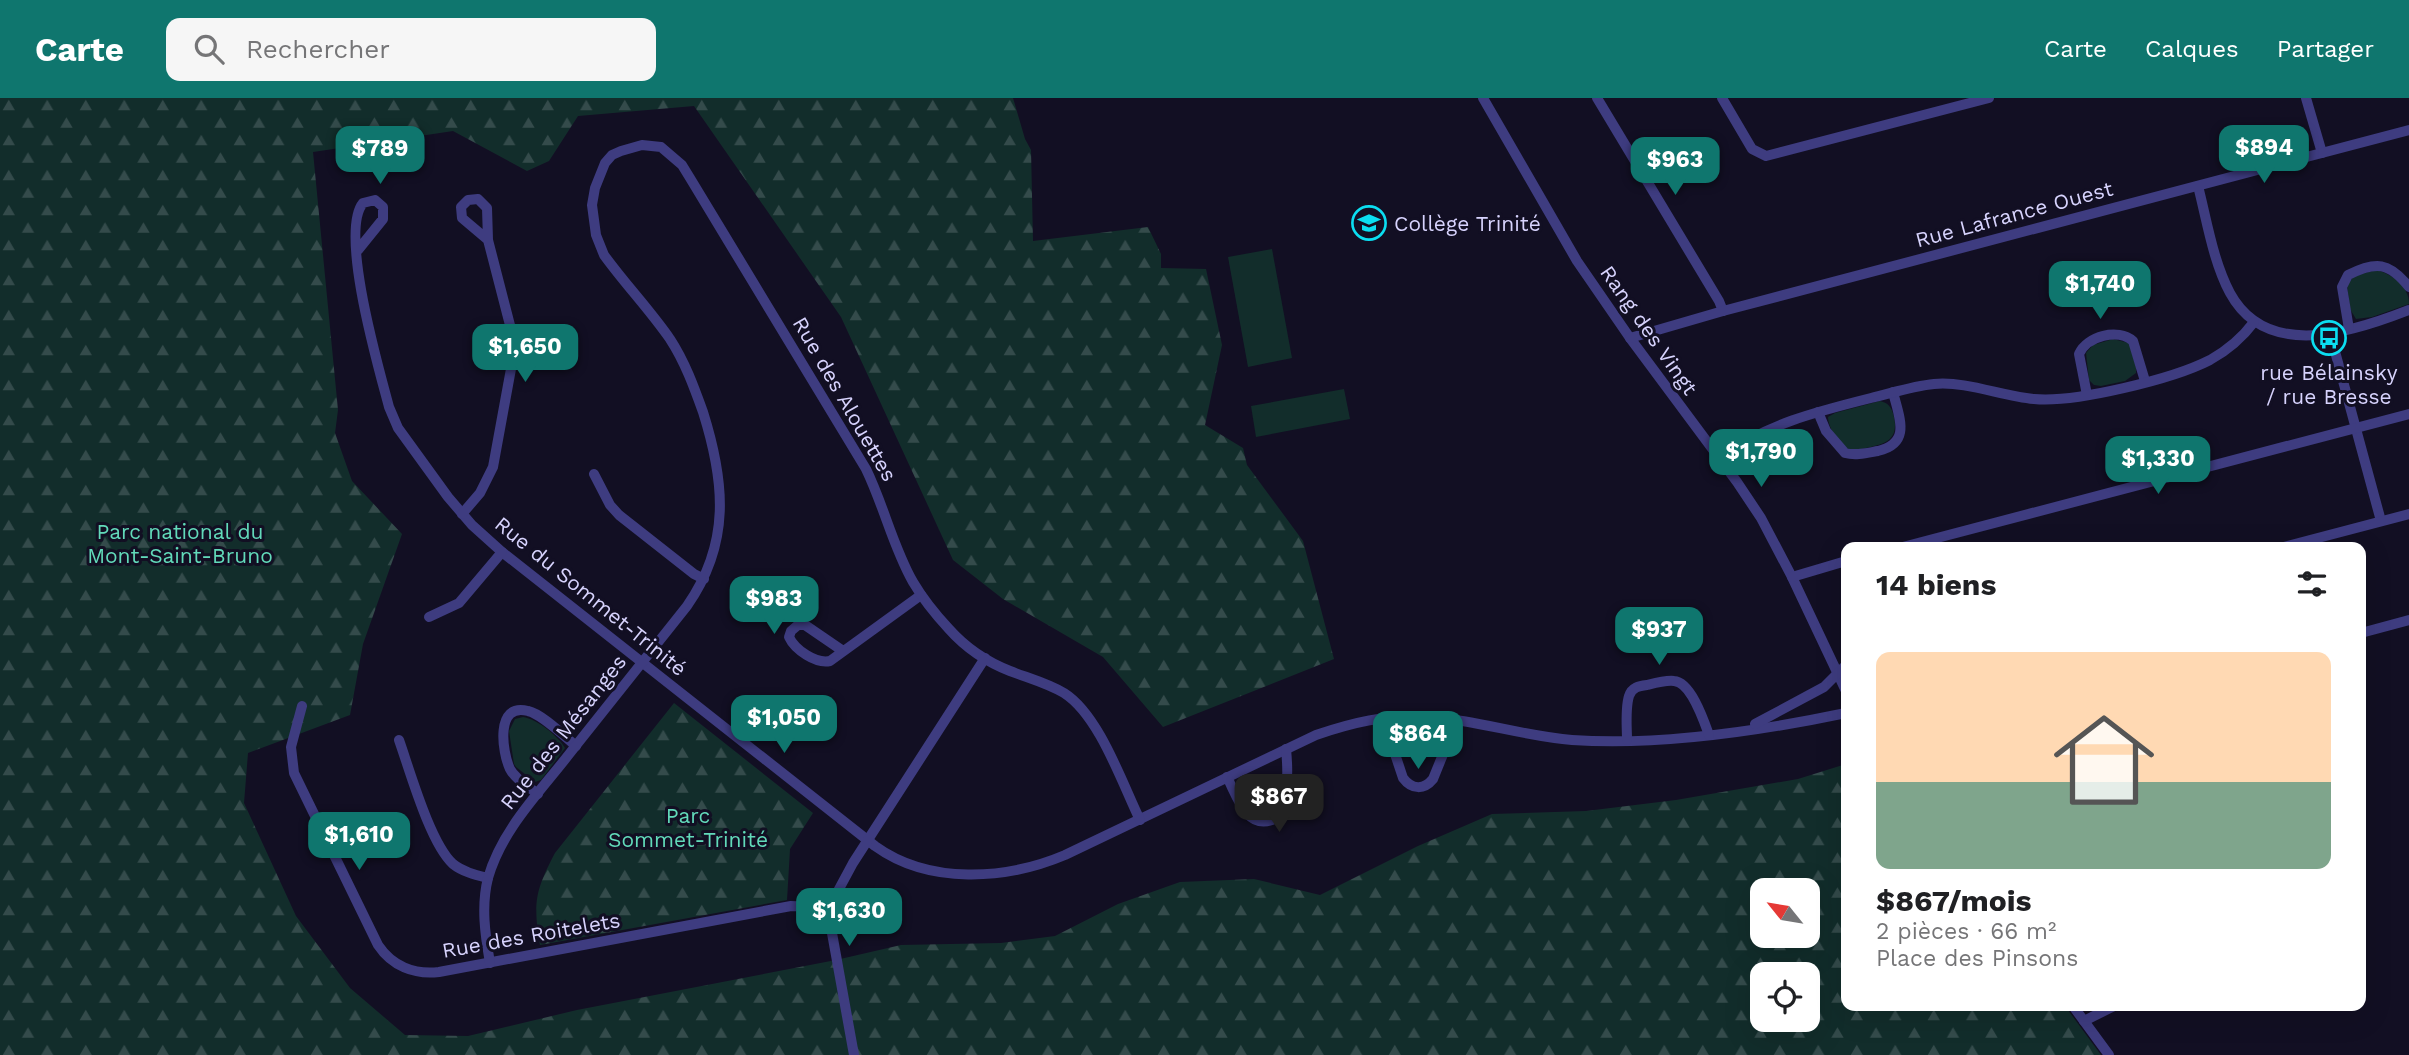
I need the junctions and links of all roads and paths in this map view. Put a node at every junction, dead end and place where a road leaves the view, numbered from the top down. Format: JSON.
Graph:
{"nodes":[{"id":1,"x":1483,"y":98,"type":"edge"},
{"id":2,"x":1597,"y":98,"type":"edge"},
{"id":3,"x":1722,"y":98,"type":"edge"},
{"id":4,"x":1989,"y":98,"type":"edge"},
{"id":5,"x":2306,"y":98,"type":"edge"},
{"id":6,"x":2409,"y":130,"type":"edge"},
{"id":7,"x":648,"y":145,"type":"joint"},
{"id":8,"x":2322,"y":153,"type":"junction"},
{"id":9,"x":2198,"y":186,"type":"junction"},
{"id":10,"x":488,"y":240,"type":"dead end"},
{"id":11,"x":358,"y":250,"type":"dead end"},
{"id":12,"x":2409,"y":287,"type":"edge"},
{"id":13,"x":2409,"y":310,"type":"edge"},
{"id":14,"x":1723,"y":311,"type":"junction"},
{"id":15,"x":2254,"y":322,"type":"junction"},
{"id":16,"x":2349,"y":329,"type":"junction"},
{"id":17,"x":2330,"y":333,"type":"junction"},
{"id":18,"x":1630,"y":338,"type":"junction"},
{"id":19,"x":2145,"y":381,"type":"junction"},
{"id":20,"x":1893,"y":392,"type":"junction"},
{"id":21,"x":2087,"y":395,"type":"junction"},
{"id":22,"x":1818,"y":412,"type":"junction"},
{"id":23,"x":2409,"y":414,"type":"edge"},
{"id":24,"x":2356,"y":428,"type":"junction"},
{"id":25,"x":1719,"y":458,"type":"junction"},
{"id":26,"x":594,"y":474,"type":"dead end"},
{"id":27,"x":462,"y":514,"type":"junction"},
{"id":28,"x":2409,"y":514,"type":"edge"},
{"id":29,"x":2381,"y":521,"type":"junction"},
{"id":30,"x":1922,"y":542,"type":"edge"},
{"id":31,"x":2302,"y":542,"type":"edge"},
{"id":32,"x":502,"y":552,"type":"junction"},
{"id":33,"x":1841,"y":562,"type":"edge"},
{"id":34,"x":1792,"y":577,"type":"junction"},
{"id":35,"x":704,"y":579,"type":"junction"},
{"id":36,"x":921,"y":595,"type":"junction"},
{"id":37,"x":429,"y":617,"type":"dead end"},
{"id":38,"x":2409,"y":620,"type":"edge"},
{"id":39,"x":2366,"y":632,"type":"edge"},
{"id":40,"x":843,"y":652,"type":"junction"},
{"id":41,"x":985,"y":658,"type":"junction"},
{"id":42,"x":642,"y":662,"type":"junction"},
{"id":43,"x":1841,"y":666,"type":"edge"},
{"id":44,"x":1841,"y":669,"type":"edge"},
{"id":45,"x":302,"y":706,"type":"dead end"},
{"id":46,"x":1841,"y":714,"type":"edge"},
{"id":47,"x":1383,"y":718,"type":"junction"},
{"id":48,"x":1457,"y":720,"type":"junction"},
{"id":49,"x":1740,"y":730,"type":"junction"},
{"id":50,"x":1709,"y":735,"type":"junction"},
{"id":51,"x":399,"y":740,"type":"dead end"},
{"id":52,"x":1627,"y":740,"type":"junction"},
{"id":53,"x":576,"y":746,"type":"junction"},
{"id":54,"x":1286,"y":749,"type":"junction"},
{"id":55,"x":1227,"y":777,"type":"junction"},
{"id":56,"x":538,"y":794,"type":"junction"},
{"id":57,"x":1140,"y":820,"type":"junction"},
{"id":58,"x":868,"y":841,"type":"junction"},
{"id":59,"x":488,"y":878,"type":"junction"},
{"id":60,"x":831,"y":911,"type":"junction"},
{"id":61,"x":490,"y":963,"type":"junction"},
{"id":62,"x":2077,"y":1011,"type":"edge"},
{"id":63,"x":2104,"y":1011,"type":"edge"},
{"id":64,"x":2084,"y":1021,"type":"junction"},
{"id":65,"x":854,"y":1055,"type":"edge"},
{"id":66,"x":2109,"y":1055,"type":"edge"}],
"edges":[{"from":1,"to":18,"type":"street","name":"Rang des Vingt"},
{"from":2,"to":14,"type":"street"},
{"from":3,"to":4,"type":"street"},
{"from":5,"to":8,"type":"street"},
{"from":6,"to":8,"type":"street","name":"Rue Lafrance Ouest"},
{"from":7,"to":35,"type":"street","name":"Rue des Mésanges"},
{"from":7,"to":36,"type":"street","name":"Rue des Alouettes"},
{"from":8,"to":9,"type":"street","name":"Rue Lafrance Ouest"},
{"from":9,"to":14,"type":"street","name":"Rue Lafrance Ouest"},
{"from":9,"to":15,"type":"street"},
{"from":10,"to":27,"type":"street"},
{"from":11,"to":27,"type":"street","name":"Rue du Sommet-Trinité"},
{"from":12,"to":16,"type":"street"},
{"from":13,"to":16,"type":"street"},
{"from":14,"to":18,"type":"street","name":"Rue Lafrance Ouest"},
{"from":15,"to":17,"type":"street"},
{"from":15,"to":19,"type":"street"},
{"from":16,"to":17,"type":"street"},
{"from":17,"to":24,"type":"street"},
{"from":18,"to":25,"type":"street","name":"Rang des Vingt"},
{"from":19,"to":21,"type":"street"},
{"from":19,"to":21,"type":"street"},
{"from":20,"to":21,"type":"street"},
{"from":20,"to":22,"type":"street"},
{"from":20,"to":22,"type":"street"},
{"from":22,"to":25,"type":"street"},
{"from":23,"to":24,"type":"street"},
{"from":24,"to":29,"type":"street"},
{"from":24,"to":30,"type":"street"},
{"from":25,"to":34,"type":"street","name":"Rang des Vingt"},
{"from":26,"to":35,"type":"street"},
{"from":27,"to":32,"type":"street","name":"Rue du Sommet-Trinité"},
{"from":28,"to":29,"type":"street"},
{"from":29,"to":31,"type":"street"},
{"from":32,"to":37,"type":"street"},
{"from":32,"to":42,"type":"street","name":"Rue du Sommet-Trinité"},
{"from":33,"to":34,"type":"street"},
{"from":34,"to":43,"type":"street","name":"Rang des Vingt"},
{"from":35,"to":42,"type":"street","name":"Rue des Mésanges"},
{"from":36,"to":40,"type":"street"},
{"from":36,"to":41,"type":"street","name":"Rue des Alouettes"},
{"from":38,"to":39,"type":"street"},
{"from":40,"to":40,"type":"street"},
{"from":41,"to":57,"type":"street","name":"Rue des Alouettes"},
{"from":41,"to":58,"type":"street"},
{"from":42,"to":53,"type":"street","name":"Rue des Mésanges"},
{"from":42,"to":58,"type":"street","name":"Rue du Sommet-Trinité"},
{"from":44,"to":49,"type":"street","name":"Rue du Sommet-Trinité"},
{"from":45,"to":61,"type":"street","name":"Rue des Roitelets"},
{"from":46,"to":49,"type":"street","name":"Rue du Sommet-Trinité"},
{"from":47,"to":48,"type":"street","name":"Rue du Sommet-Trinité"},
{"from":47,"to":48,"type":"street"},
{"from":47,"to":54,"type":"street","name":"Rue du Sommet-Trinité"},
{"from":48,"to":52,"type":"street","name":"Rue du Sommet-Trinité"},
{"from":49,"to":50,"type":"street","name":"Rue du Sommet-Trinité"},
{"from":50,"to":52,"type":"street","name":"Rue du Sommet-Trinité"},
{"from":50,"to":52,"type":"street"},
{"from":51,"to":59,"type":"street"},
{"from":53,"to":56,"type":"street","name":"Rue des Mésanges"},
{"from":53,"to":56,"type":"street"},
{"from":54,"to":55,"type":"street","name":"Rue du Sommet-Trinité"},
{"from":54,"to":55,"type":"street"},
{"from":55,"to":57,"type":"street","name":"Rue du Sommet-Trinité"},
{"from":56,"to":59,"type":"street","name":"Rue des Mésanges"},
{"from":57,"to":58,"type":"street","name":"Rue du Sommet-Trinité"},
{"from":58,"to":60,"type":"street"},
{"from":59,"to":61,"type":"street","name":"Rue des Mésanges"},
{"from":60,"to":61,"type":"street","name":"Rue des Roitelets"},
{"from":60,"to":65,"type":"street"},
{"from":62,"to":64,"type":"street"},
{"from":63,"to":64,"type":"street"},
{"from":64,"to":66,"type":"street"}]}
